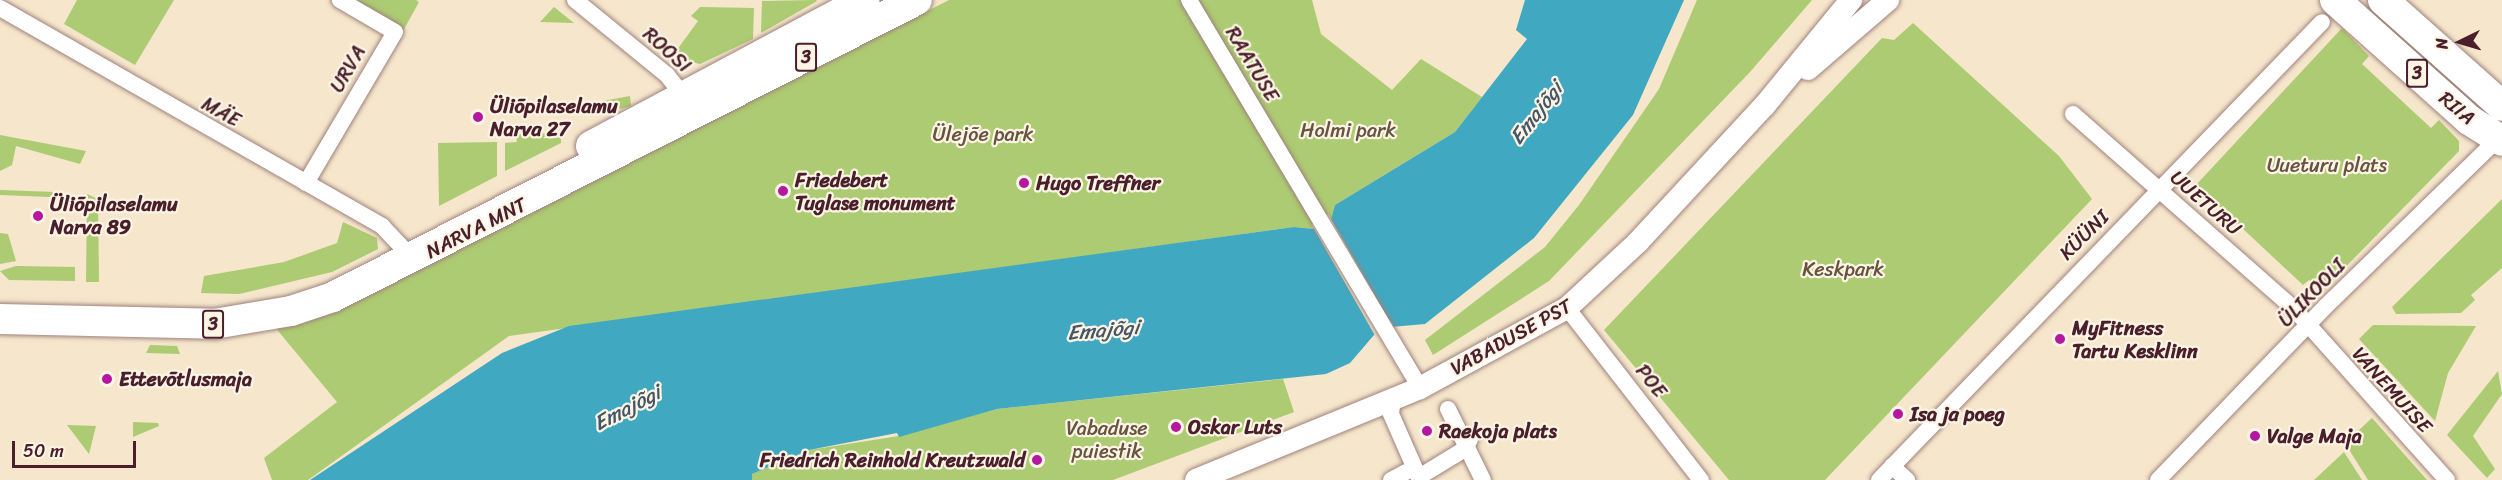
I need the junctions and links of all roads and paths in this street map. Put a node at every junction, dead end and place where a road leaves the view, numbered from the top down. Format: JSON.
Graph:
{"nodes":[{"id":1,"x":340,"y":0,"type":"edge"},
{"id":2,"x":575,"y":0,"type":"edge"},
{"id":3,"x":865,"y":0,"type":"edge"},
{"id":4,"x":917,"y":0,"type":"edge"},
{"id":5,"x":1189,"y":0,"type":"edge"},
{"id":6,"x":1851,"y":0,"type":"edge"},
{"id":7,"x":1888,"y":0,"type":"edge"},
{"id":8,"x":2383,"y":0,"type":"edge"},
{"id":9,"x":0,"y":8,"type":"edge"},
{"id":10,"x":2328,"y":11,"type":"edge"},
{"id":11,"x":690,"y":105,"type":"junction"},
{"id":12,"x":1765,"y":105,"type":"junction"},
{"id":13,"x":2502,"y":106,"type":"edge"},
{"id":14,"x":2073,"y":114,"type":"dead end"},
{"id":15,"x":2501,"y":138,"type":"edge"},
{"id":16,"x":306,"y":183,"type":"junction"},
{"id":17,"x":2158,"y":189,"type":"junction"},
{"id":18,"x":410,"y":254,"type":"junction"},
{"id":19,"x":0,"y":298,"type":"edge"},
{"id":20,"x":1567,"y":308,"type":"junction"},
{"id":21,"x":0,"y":319,"type":"edge"},
{"id":22,"x":2308,"y":327,"type":"junction"},
{"id":23,"x":1420,"y":388,"type":"junction"},
{"id":24,"x":1393,"y":399,"type":"junction"},
{"id":25,"x":1448,"y":409,"type":"dead end"},
{"id":26,"x":1468,"y":444,"type":"junction"},
{"id":27,"x":1892,"y":466,"type":"junction"},
{"id":28,"x":1418,"y":475,"type":"edge"},
{"id":29,"x":1196,"y":480,"type":"edge"},
{"id":30,"x":1391,"y":480,"type":"edge"},
{"id":31,"x":1482,"y":480,"type":"edge"},
{"id":32,"x":1701,"y":480,"type":"edge"},
{"id":33,"x":1879,"y":480,"type":"edge"},
{"id":34,"x":1907,"y":480,"type":"edge"},
{"id":35,"x":2158,"y":480,"type":"edge"},
{"id":36,"x":2446,"y":480,"type":"edge"}],
"edges":[{"from":1,"to":16,"type":"street","name":"URVA"},
{"from":2,"to":11,"type":"street","name":"ROOSI"},
{"from":3,"to":11,"type":"highway","name":"NARVA MNT","number":"3"},
{"from":4,"to":11,"type":"highway","name":"NARVA MNT","number":"3"},
{"from":5,"to":23,"type":"street","name":"RAATUSE"},
{"from":6,"to":12,"type":"main road","name":"VABADUSE PST"},
{"from":7,"to":12,"type":"main road","name":"VABADUSE PST"},
{"from":8,"to":13,"type":"highway","name":"RIIA","number":"3"},
{"from":9,"to":16,"type":"street","name":"MÄE"},
{"from":10,"to":15,"type":"highway","name":"RIIA","number":"3"},
{"from":10,"to":17,"type":"street","name":"KÜÜNI"},
{"from":11,"to":18,"type":"highway","name":"NARVA MNT","number":"3"},
{"from":12,"to":20,"type":"main road","name":"VABADUSE PST"},
{"from":14,"to":17,"type":"street","name":"UUETURU"},
{"from":15,"to":22,"type":"street","name":"ÜLIKOOLI"},
{"from":16,"to":18,"type":"street","name":"MÄE"},
{"from":17,"to":22,"type":"street","name":"UUETURU"},
{"from":17,"to":27,"type":"street","name":"KÜÜNI"},
{"from":18,"to":19,"type":"highway","name":"NARVA MNT","number":"3"},
{"from":18,"to":21,"type":"highway","name":"NARVA MNT","number":"3"},
{"from":20,"to":23,"type":"main road","name":"VABADUSE PST"},
{"from":20,"to":32,"type":"street","name":"POE"},
{"from":22,"to":35,"type":"street","name":"ÜLIKOOLI"},
{"from":22,"to":36,"type":"street","name":"VANEMUISE"},
{"from":23,"to":24,"type":"main road","name":"VABADUSE PST"},
{"from":24,"to":28,"type":"street"},
{"from":24,"to":29,"type":"main road","name":"VABADUSE PST"},
{"from":25,"to":26,"type":"street"},
{"from":26,"to":28,"type":"street"},
{"from":26,"to":31,"type":"street"},
{"from":27,"to":33,"type":"street","name":"KÜÜNI"},
{"from":27,"to":34,"type":"street"},
{"from":28,"to":30,"type":"street"}]}
